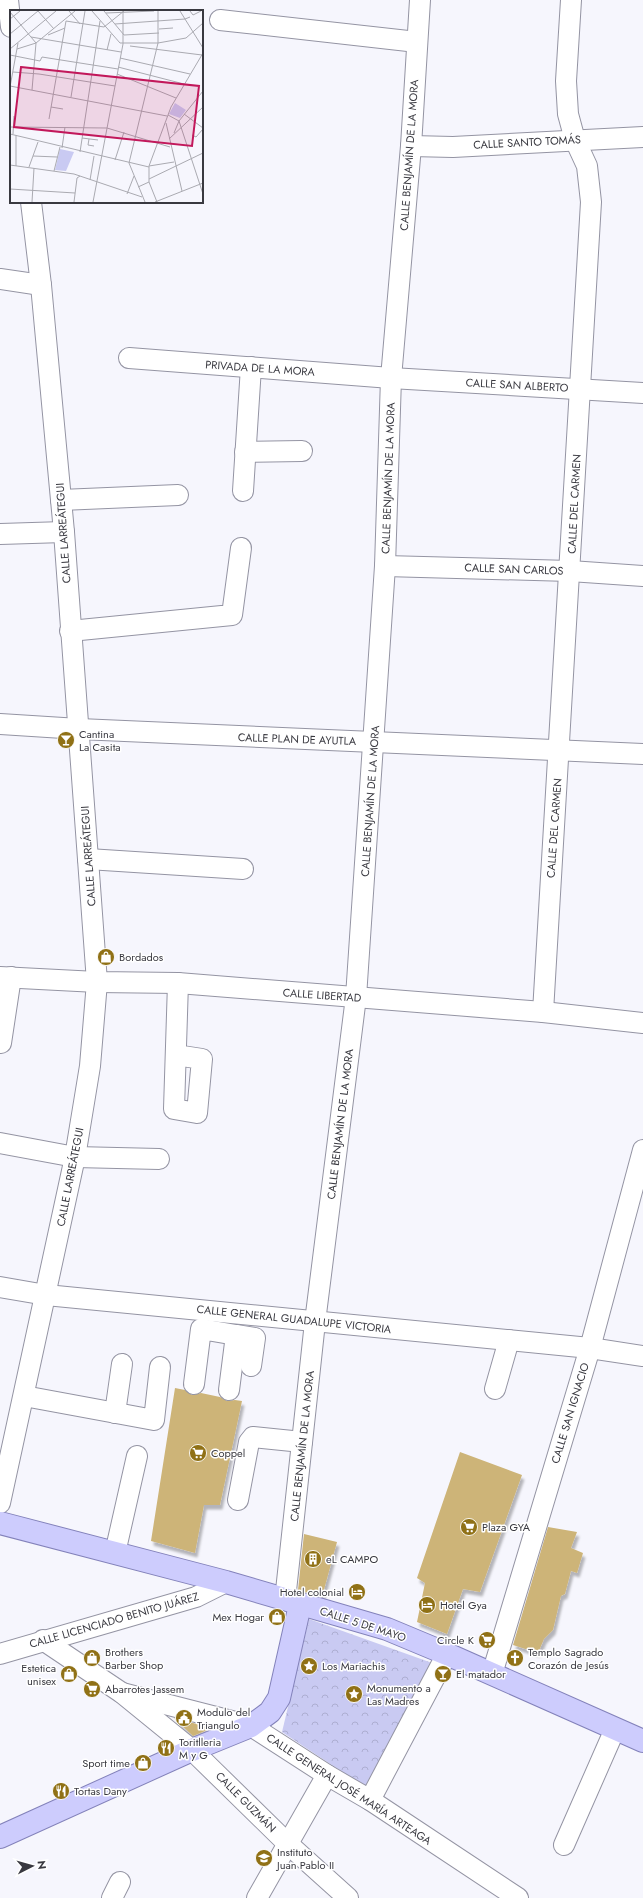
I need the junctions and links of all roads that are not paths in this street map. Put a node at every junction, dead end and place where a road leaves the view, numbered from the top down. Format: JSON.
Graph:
{"nodes":[{"id":1,"x":8,"y":0,"type":"edge"},
{"id":2,"x":420,"y":0,"type":"edge"},
{"id":3,"x":571,"y":0,"type":"edge"},
{"id":4,"x":10,"y":18,"type":"edge"},
{"id":5,"x":220,"y":20,"type":"dead end"},
{"id":6,"x":418,"y":42,"type":"junction"},
{"id":7,"x":643,"y":137,"type":"edge"},
{"id":8,"x":575,"y":140,"type":"junction"},
{"id":9,"x":411,"y":146,"type":"junction"},
{"id":10,"x":31,"y":203,"type":"edge"},
{"id":11,"x":0,"y":279,"type":"edge"},
{"id":12,"x":41,"y":285,"type":"junction"},
{"id":13,"x":129,"y":358,"type":"dead end"},
{"id":14,"x":252,"y":367,"type":"junction"},
{"id":15,"x":391,"y":378,"type":"junction"},
{"id":16,"x":581,"y":389,"type":"junction"},
{"id":17,"x":643,"y":393,"type":"edge"},
{"id":18,"x":302,"y":451,"type":"dead end"},
{"id":19,"x":245,"y":452,"type":"junction"},
{"id":20,"x":243,"y":491,"type":"dead end"},
{"id":21,"x":178,"y":495,"type":"dead end"},
{"id":22,"x":61,"y":500,"type":"junction"},
{"id":23,"x":64,"y":532,"type":"junction"},
{"id":24,"x":0,"y":534,"type":"edge"},
{"id":25,"x":241,"y":548,"type":"dead end"},
{"id":26,"x":385,"y":566,"type":"junction"},
{"id":27,"x":570,"y":571,"type":"junction"},
{"id":28,"x":643,"y":576,"type":"edge"},
{"id":29,"x":70,"y":632,"type":"junction"},
{"id":30,"x":0,"y":724,"type":"edge"},
{"id":31,"x":79,"y":729,"type":"junction"},
{"id":32,"x":374,"y":742,"type":"junction"},
{"id":33,"x":559,"y":749,"type":"junction"},
{"id":34,"x":643,"y":754,"type":"edge"},
{"id":35,"x":88,"y":859,"type":"junction"},
{"id":36,"x":243,"y":869,"type":"dead end"},
{"id":37,"x":6,"y":977,"type":"edge"},
{"id":38,"x":97,"y":982,"type":"junction"},
{"id":39,"x":178,"y":983,"type":"junction"},
{"id":40,"x":356,"y":997,"type":"junction"},
{"id":41,"x":543,"y":1012,"type":"junction"},
{"id":42,"x":643,"y":1023,"type":"edge"},
{"id":43,"x":1,"y":1043,"type":"dead end"},
{"id":44,"x":176,"y":1055,"type":"dead end"},
{"id":45,"x":0,"y":1144,"type":"edge"},
{"id":46,"x":643,"y":1150,"type":"edge"},
{"id":47,"x":75,"y":1157,"type":"junction"},
{"id":48,"x":159,"y":1159,"type":"dead end"},
{"id":49,"x":0,"y":1287,"type":"edge"},
{"id":50,"x":46,"y":1295,"type":"junction"},
{"id":51,"x":224,"y":1312,"type":"junction"},
{"id":52,"x":315,"y":1322,"type":"junction"},
{"id":53,"x":228,"y":1334,"type":"junction"},
{"id":54,"x":509,"y":1340,"type":"junction"},
{"id":55,"x":590,"y":1348,"type":"junction"},
{"id":56,"x":643,"y":1356,"type":"edge"},
{"id":57,"x":122,"y":1364,"type":"dead end"},
{"id":58,"x":251,"y":1366,"type":"dead end"},
{"id":59,"x":160,"y":1367,"type":"dead end"},
{"id":60,"x":194,"y":1384,"type":"dead end"},
{"id":61,"x":495,"y":1389,"type":"dead end"},
{"id":62,"x":228,"y":1390,"type":"dead end"},
{"id":63,"x":24,"y":1396,"type":"junction"},
{"id":64,"x":115,"y":1413,"type":"junction"},
{"id":65,"x":302,"y":1442,"type":"junction"},
{"id":66,"x":136,"y":1456,"type":"dead end"},
{"id":67,"x":238,"y":1500,"type":"dead end"},
{"id":68,"x":0,"y":1502,"type":"edge"},
{"id":69,"x":0,"y":1523,"type":"edge"},
{"id":70,"x":115,"y":1553,"type":"junction"},
{"id":71,"x":226,"y":1582,"type":"junction"},
{"id":72,"x":293,"y":1602,"type":"junction"},
{"id":73,"x":43,"y":1640,"type":"junction"},
{"id":74,"x":0,"y":1654,"type":"edge"},
{"id":75,"x":447,"y":1654,"type":"junction"},
{"id":76,"x":492,"y":1674,"type":"junction"},
{"id":77,"x":122,"y":1693,"type":"junction"},
{"id":78,"x":251,"y":1726,"type":"junction"},
{"id":79,"x":615,"y":1729,"type":"junction"},
{"id":80,"x":643,"y":1741,"type":"edge"},
{"id":81,"x":192,"y":1750,"type":"junction"},
{"id":82,"x":327,"y":1775,"type":"junction"},
{"id":83,"x":370,"y":1800,"type":"junction"},
{"id":84,"x":0,"y":1837,"type":"edge"},
{"id":85,"x":288,"y":1844,"type":"junction"},
{"id":86,"x":564,"y":1845,"type":"dead end"},
{"id":87,"x":257,"y":1898,"type":"edge"},
{"id":88,"x":348,"y":1898,"type":"edge"},
{"id":89,"x":518,"y":1898,"type":"edge"}],
"edges":[{"from":1,"to":4,"type":"street"},
{"from":2,"to":6,"type":"street","name":"CALLE BENJAMÍN DE LA MORA"},
{"from":3,"to":8,"type":"street","name":"CALLE DEL CARMEN"},
{"from":5,"to":6,"type":"street"},
{"from":6,"to":9,"type":"street","name":"CALLE BENJAMÍN DE LA MORA"},
{"from":7,"to":8,"type":"street","name":"CALLE SANTO TOMÁS"},
{"from":8,"to":9,"type":"street","name":"CALLE SANTO TOMÁS"},
{"from":8,"to":16,"type":"street","name":"CALLE DEL CARMEN"},
{"from":9,"to":15,"type":"street","name":"CALLE BENJAMÍN DE LA MORA"},
{"from":10,"to":12,"type":"street","name":"CALLE LARREÁTEGUI"},
{"from":11,"to":12,"type":"street"},
{"from":12,"to":22,"type":"street","name":"CALLE LARREÁTEGUI"},
{"from":13,"to":14,"type":"street","name":"PRIVADA DE LA MORA"},
{"from":14,"to":15,"type":"street","name":"PRIVADA DE LA MORA"},
{"from":14,"to":19,"type":"street"},
{"from":15,"to":16,"type":"street","name":"CALLE SAN ALBERTO"},
{"from":15,"to":26,"type":"street","name":"CALLE BENJAMÍN DE LA MORA"},
{"from":16,"to":17,"type":"street","name":"CALLE SAN ALBERTO"},
{"from":16,"to":27,"type":"street","name":"CALLE DEL CARMEN"},
{"from":18,"to":19,"type":"street"},
{"from":19,"to":20,"type":"street"},
{"from":21,"to":22,"type":"street"},
{"from":22,"to":23,"type":"street","name":"CALLE LARREÁTEGUI"},
{"from":23,"to":24,"type":"street"},
{"from":23,"to":29,"type":"street","name":"CALLE LARREÁTEGUI"},
{"from":25,"to":29,"type":"street"},
{"from":26,"to":27,"type":"street","name":"CALLE SAN CARLOS"},
{"from":26,"to":32,"type":"street","name":"CALLE BENJAMÍN DE LA MORA"},
{"from":27,"to":28,"type":"street","name":"CALLE SAN CARLOS"},
{"from":27,"to":33,"type":"street","name":"CALLE DEL CARMEN"},
{"from":29,"to":31,"type":"street","name":"CALLE LARREÁTEGUI"},
{"from":30,"to":31,"type":"street","name":"CALLE PLAN DE AYUTLA"},
{"from":31,"to":32,"type":"street","name":"CALLE PLAN DE AYUTLA"},
{"from":31,"to":35,"type":"street","name":"CALLE LARREÁTEGUI"},
{"from":32,"to":33,"type":"street","name":"CALLE PLAN DE AYUTLA"},
{"from":32,"to":40,"type":"street","name":"CALLE BENJAMÍN DE LA MORA"},
{"from":33,"to":34,"type":"street","name":"CALLE PLAN DE AYUTLA"},
{"from":33,"to":41,"type":"street","name":"CALLE DEL CARMEN"},
{"from":35,"to":36,"type":"street"},
{"from":35,"to":38,"type":"street","name":"CALLE LARREÁTEGUI"},
{"from":37,"to":38,"type":"street","name":"CALLE LIBERTAD"},
{"from":37,"to":43,"type":"street"},
{"from":38,"to":39,"type":"street","name":"CALLE LIBERTAD"},
{"from":38,"to":47,"type":"street","name":"CALLE LARREÁTEGUI"},
{"from":39,"to":40,"type":"street","name":"CALLE LIBERTAD"},
{"from":39,"to":44,"type":"street"},
{"from":40,"to":41,"type":"street","name":"CALLE LIBERTAD"},
{"from":40,"to":52,"type":"street","name":"CALLE BENJAMÍN DE LA MORA"},
{"from":41,"to":42,"type":"street","name":"CALLE LIBERTAD"},
{"from":45,"to":47,"type":"street"},
{"from":46,"to":55,"type":"street","name":"CALLE SAN IGNACIO"},
{"from":47,"to":48,"type":"street"},
{"from":47,"to":50,"type":"street","name":"CALLE LARREÁTEGUI"},
{"from":49,"to":50,"type":"street","name":"CALLE GENERAL GUADALUPE VICTORIA"},
{"from":50,"to":51,"type":"street","name":"CALLE GENERAL GUADALUPE VICTORIA"},
{"from":50,"to":63,"type":"street","name":"CALLE LARREÁTEGUI"},
{"from":51,"to":52,"type":"street","name":"CALLE GENERAL GUADALUPE VICTORIA"},
{"from":51,"to":53,"type":"street"},
{"from":52,"to":54,"type":"street","name":"CALLE GENERAL GUADALUPE VICTORIA"},
{"from":52,"to":65,"type":"street","name":"CALLE BENJAMÍN DE LA MORA"},
{"from":53,"to":58,"type":"street"},
{"from":53,"to":60,"type":"street"},
{"from":53,"to":62,"type":"street"},
{"from":54,"to":55,"type":"street","name":"CALLE GENERAL GUADALUPE VICTORIA"},
{"from":54,"to":61,"type":"street"},
{"from":55,"to":56,"type":"street","name":"CALLE GENERAL GUADALUPE VICTORIA"},
{"from":55,"to":76,"type":"street","name":"CALLE SAN IGNACIO"},
{"from":57,"to":64,"type":"street"},
{"from":59,"to":64,"type":"street"},
{"from":63,"to":64,"type":"street"},
{"from":63,"to":68,"type":"street","name":"CALLE LARREÁTEGUI"},
{"from":65,"to":67,"type":"street"},
{"from":65,"to":72,"type":"street","name":"CALLE BENJAMÍN DE LA MORA"},
{"from":66,"to":70,"type":"street"},
{"from":69,"to":70,"type":"main road","name":"CALLE 5 DE MAYO"},
{"from":70,"to":71,"type":"main road","name":"CALLE 5 DE MAYO"},
{"from":71,"to":72,"type":"main road","name":"CALLE 5 DE MAYO"},
{"from":71,"to":73,"type":"street","name":"CALLE LICENCIADO BENITO JUÁREZ"},
{"from":72,"to":75,"type":"main road","name":"CALLE 5 DE MAYO"},
{"from":72,"to":78,"type":"main road"},
{"from":73,"to":74,"type":"street","name":"CALLE LICENCIADO BENITO JUÁREZ"},
{"from":73,"to":77,"type":"street","name":"CALLE GUZMÁN"},
{"from":75,"to":76,"type":"main road","name":"CALLE 5 DE MAYO"},
{"from":75,"to":83,"type":"street"},
{"from":76,"to":79,"type":"main road","name":"CALLE 5 DE MAYO"},
{"from":77,"to":78,"type":"street","name":"CALLE GENERAL JOSÉ MARÍA ARTEAGA"},
{"from":77,"to":81,"type":"street","name":"CALLE GUZMÁN"},
{"from":78,"to":81,"type":"main road"},
{"from":78,"to":82,"type":"street","name":"CALLE GENERAL JOSÉ MARÍA ARTEAGA"},
{"from":79,"to":80,"type":"main road","name":"CALLE 5 DE MAYO"},
{"from":79,"to":86,"type":"street"},
{"from":81,"to":84,"type":"main road"},
{"from":81,"to":85,"type":"street","name":"CALLE GUZMÁN"},
{"from":82,"to":83,"type":"street","name":"CALLE GENERAL JOSÉ MARÍA ARTEAGA"},
{"from":82,"to":85,"type":"street"},
{"from":83,"to":89,"type":"street","name":"CALLE GENERAL JOSÉ MARÍA ARTEAGA"},
{"from":85,"to":87,"type":"street"},
{"from":85,"to":88,"type":"street","name":"CALLE GUZMÁN"}]}
